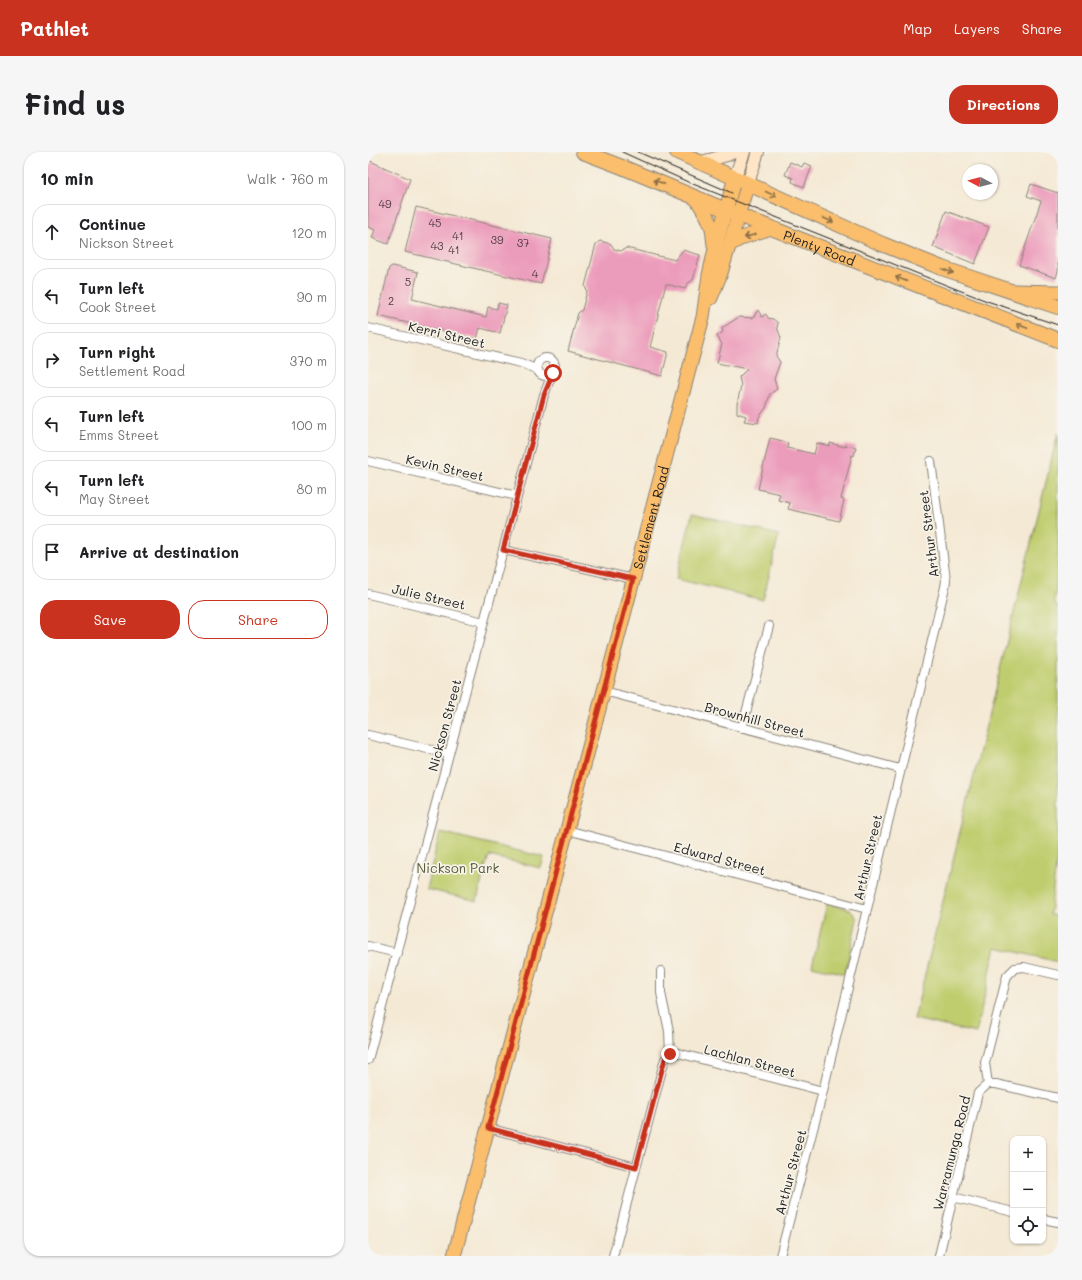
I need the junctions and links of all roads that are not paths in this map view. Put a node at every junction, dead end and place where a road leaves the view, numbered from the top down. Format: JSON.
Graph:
{"nodes":[{"id":1,"x":583,"y":152,"type":"edge"},
{"id":2,"x":677,"y":152,"type":"edge"},
{"id":3,"x":734,"y":152,"type":"edge"},
{"id":4,"x":744,"y":152,"type":"edge"},
{"id":5,"x":758,"y":152,"type":"edge"},
{"id":6,"x":702,"y":162,"type":"junction"},
{"id":7,"x":735,"y":177,"type":"junction"},
{"id":8,"x":748,"y":183,"type":"junction"},
{"id":9,"x":695,"y":197,"type":"junction"},
{"id":10,"x":732,"y":212,"type":"junction"},
{"id":11,"x":771,"y":228,"type":"junction"},
{"id":12,"x":729,"y":245,"type":"junction"},
{"id":13,"x":715,"y":248,"type":"junction"},
{"id":14,"x":1010,"y":291,"type":"junction"},
{"id":15,"x":1058,"y":292,"type":"edge"},
{"id":16,"x":1058,"y":307,"type":"edge"},
{"id":17,"x":704,"y":312,"type":"junction"},
{"id":18,"x":368,"y":328,"type":"edge"},
{"id":19,"x":1058,"y":340,"type":"edge"},
{"id":20,"x":543,"y":371,"type":"joint"},
{"id":21,"x":368,"y":461,"type":"edge"},
{"id":22,"x":931,"y":461,"type":"dead end"},
{"id":23,"x":517,"y":496,"type":"junction"},
{"id":24,"x":503,"y":550,"type":"junction"},
{"id":25,"x":633,"y":579,"type":"junction"},
{"id":26,"x":368,"y":594,"type":"edge"},
{"id":27,"x":484,"y":622,"type":"junction"},
{"id":28,"x":769,"y":626,"type":"dead end"},
{"id":29,"x":604,"y":691,"type":"junction"},
{"id":30,"x":742,"y":728,"type":"junction"},
{"id":31,"x":368,"y":735,"type":"edge"},
{"id":32,"x":449,"y":754,"type":"junction"},
{"id":33,"x":900,"y":769,"type":"junction"},
{"id":34,"x":567,"y":830,"type":"junction"},
{"id":35,"x":867,"y":909,"type":"junction"},
{"id":36,"x":368,"y":946,"type":"edge"},
{"id":37,"x":396,"y":953,"type":"junction"},
{"id":38,"x":661,"y":971,"type":"dead end"},
{"id":39,"x":1058,"y":975,"type":"edge"},
{"id":40,"x":371,"y":1039,"type":"edge"},
{"id":41,"x":670,"y":1054,"type":"junction"},
{"id":42,"x":368,"y":1060,"type":"edge"},
{"id":43,"x":988,"y":1084,"type":"junction"},
{"id":44,"x":823,"y":1091,"type":"junction"},
{"id":45,"x":1058,"y":1098,"type":"edge"},
{"id":46,"x":488,"y":1128,"type":"junction"},
{"id":47,"x":636,"y":1167,"type":"junction"},
{"id":48,"x":953,"y":1197,"type":"junction"},
{"id":49,"x":1010,"y":1211,"type":"edge"},
{"id":50,"x":1046,"y":1220,"type":"edge"},
{"id":51,"x":1058,"y":1222,"type":"edge"},
{"id":52,"x":454,"y":1256,"type":"edge"},
{"id":53,"x":613,"y":1256,"type":"edge"},
{"id":54,"x":780,"y":1256,"type":"edge"},
{"id":55,"x":939,"y":1256,"type":"edge"}],
"edges":[{"from":9,"to":1,"type":"highway","name":"Plenty Road","one_way":true},
{"from":2,"to":6,"type":"highway","name":"Plenty Road"},
{"from":3,"to":6,"type":"main road"},
{"from":4,"to":7,"type":"main road"},
{"from":5,"to":8,"type":"main road"},
{"from":6,"to":7,"type":"highway","name":"Plenty Road"},
{"from":7,"to":8,"type":"highway","name":"Plenty Road"},
{"from":7,"to":10,"type":"main road","name":"Settlement Road"},
{"from":8,"to":10,"type":"main road","name":"Settlement Road"},
{"from":8,"to":14,"type":"highway","name":"Plenty Road","one_way":true},
{"from":9,"to":10,"type":"highway","name":"Plenty Road"},
{"from":9,"to":13,"type":"main road"},
{"from":10,"to":11,"type":"highway","name":"Plenty Road"},
{"from":10,"to":12,"type":"main road","name":"Settlement Road"},
{"from":10,"to":13,"type":"main road","name":"Settlement Road"},
{"from":11,"to":12,"type":"main road","one_way":true},
{"from":19,"to":11,"type":"highway","name":"Plenty Road","one_way":true},
{"from":12,"to":17,"type":"main road","name":"Settlement Road"},
{"from":13,"to":17,"type":"main road","name":"Settlement Road"},
{"from":14,"to":15,"type":"main road"},
{"from":14,"to":16,"type":"highway","name":"Plenty Road"},
{"from":17,"to":25,"type":"main road","name":"Settlement Road"},
{"from":18,"to":20,"type":"street","name":"Kerri Street"},
{"from":20,"to":23,"type":"street","name":"Nickson Street"},
{"from":21,"to":23,"type":"street","name":"Kevin Street"},
{"from":22,"to":33,"type":"street","name":"Arthur Street"},
{"from":23,"to":24,"type":"street","name":"Nickson Street"},
{"from":24,"to":25,"type":"street"},
{"from":24,"to":27,"type":"street","name":"Nickson Street"},
{"from":25,"to":29,"type":"main road","name":"Settlement Road"},
{"from":26,"to":27,"type":"street","name":"Julie Street"},
{"from":27,"to":32,"type":"street","name":"Nickson Street"},
{"from":28,"to":30,"type":"street"},
{"from":29,"to":30,"type":"street","name":"Brownhill Street"},
{"from":29,"to":34,"type":"main road","name":"Settlement Road"},
{"from":30,"to":33,"type":"street","name":"Brownhill Street"},
{"from":31,"to":32,"type":"street"},
{"from":32,"to":37,"type":"street","name":"Nickson Street"},
{"from":33,"to":35,"type":"street","name":"Arthur Street"},
{"from":34,"to":35,"type":"street","name":"Edward Street"},
{"from":34,"to":46,"type":"main road","name":"Settlement Road"},
{"from":35,"to":44,"type":"street","name":"Arthur Street"},
{"from":36,"to":37,"type":"street"},
{"from":37,"to":40,"type":"street","name":"Nickson Street"},
{"from":38,"to":41,"type":"street"},
{"from":39,"to":43,"type":"street"},
{"from":40,"to":42,"type":"street","name":"Nickson Street"},
{"from":41,"to":44,"type":"street","name":"Lachlan Street"},
{"from":41,"to":47,"type":"street"},
{"from":43,"to":45,"type":"street"},
{"from":43,"to":48,"type":"street","name":"Warramunga Road"},
{"from":44,"to":54,"type":"street","name":"Arthur Street"},
{"from":46,"to":47,"type":"street"},
{"from":46,"to":52,"type":"main road","name":"Settlement Road"},
{"from":47,"to":53,"type":"street"},
{"from":48,"to":49,"type":"street"},
{"from":48,"to":55,"type":"street","name":"Warramunga Road"},
{"from":50,"to":51,"type":"street"}]}
